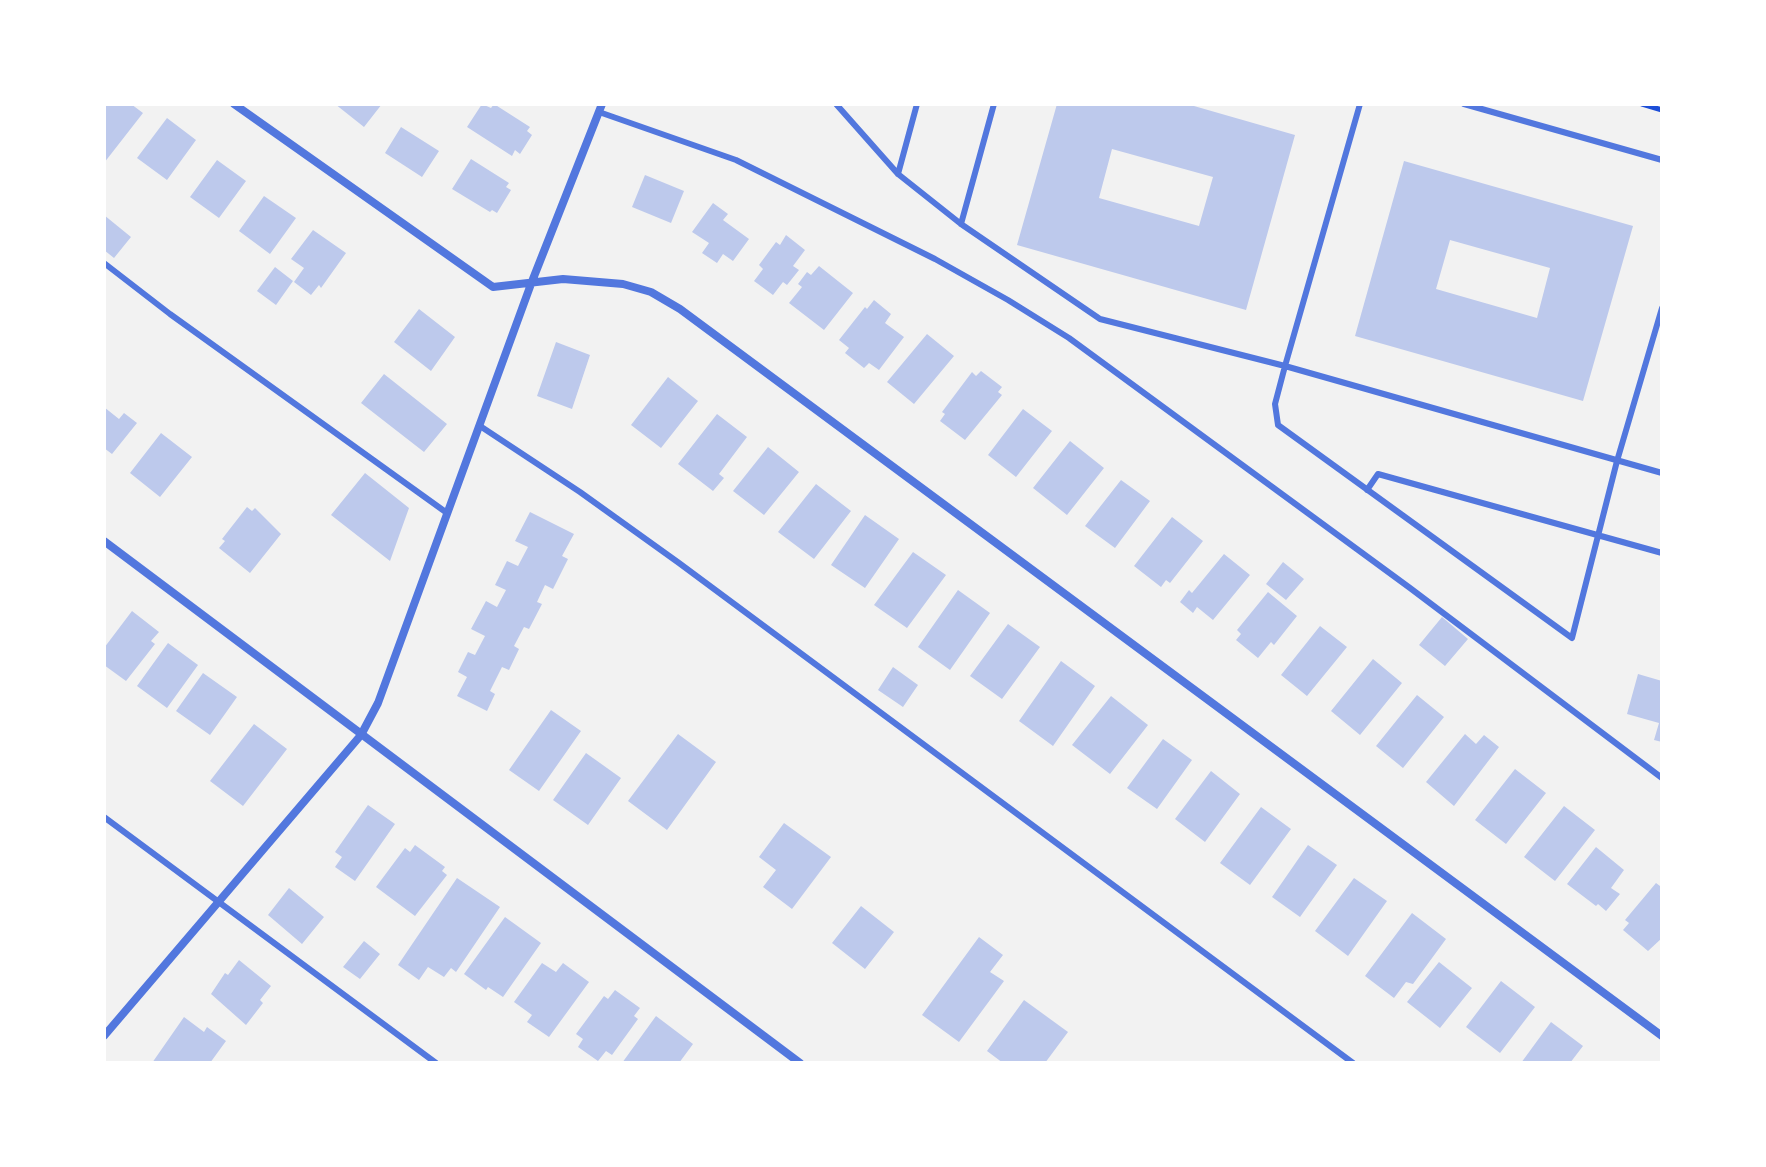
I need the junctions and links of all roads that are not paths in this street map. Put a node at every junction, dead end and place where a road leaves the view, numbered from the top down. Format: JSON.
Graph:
{"nodes":[{"id":1,"x":234,"y":104,"type":"edge"},
{"id":2,"x":836,"y":104,"type":"edge"},
{"id":3,"x":917,"y":104,"type":"edge"},
{"id":4,"x":994,"y":104,"type":"edge"},
{"id":5,"x":1360,"y":104,"type":"edge"},
{"id":6,"x":1464,"y":104,"type":"edge"},
{"id":7,"x":601,"y":108,"type":"edge"},
{"id":8,"x":1662,"y":160,"type":"edge"},
{"id":9,"x":898,"y":174,"type":"junction"},
{"id":10,"x":961,"y":224,"type":"junction"},
{"id":11,"x":104,"y":263,"type":"edge"},
{"id":12,"x":531,"y":284,"type":"junction"},
{"id":13,"x":1662,"y":308,"type":"edge"},
{"id":14,"x":1285,"y":366,"type":"junction"},
{"id":15,"x":480,"y":426,"type":"junction"},
{"id":16,"x":1617,"y":461,"type":"junction"},
{"id":17,"x":1662,"y":473,"type":"edge"},
{"id":18,"x":1367,"y":490,"type":"junction"},
{"id":19,"x":447,"y":513,"type":"junction"},
{"id":20,"x":1599,"y":536,"type":"junction"},
{"id":21,"x":104,"y":541,"type":"edge"},
{"id":22,"x":1662,"y":553,"type":"edge"},
{"id":23,"x":361,"y":735,"type":"junction"},
{"id":24,"x":1662,"y":778,"type":"edge"},
{"id":25,"x":104,"y":817,"type":"edge"},
{"id":26,"x":218,"y":903,"type":"junction"},
{"id":27,"x":104,"y":1036,"type":"edge"},
{"id":28,"x":1662,"y":1036,"type":"edge"},
{"id":29,"x":436,"y":1063,"type":"edge"},
{"id":30,"x":800,"y":1063,"type":"edge"},
{"id":31,"x":1353,"y":1063,"type":"edge"}],
"edges":[{"from":1,"to":12,"type":"street"},
{"from":2,"to":9,"type":"lane"},
{"from":3,"to":9,"type":"lane"},
{"from":4,"to":10,"type":"lane"},
{"from":5,"to":14,"type":"lane"},
{"from":6,"to":8,"type":"lane"},
{"from":7,"to":12,"type":"street"},
{"from":7,"to":24,"type":"lane"},
{"from":9,"to":10,"type":"lane"},
{"from":10,"to":14,"type":"lane"},
{"from":11,"to":19,"type":"lane"},
{"from":12,"to":15,"type":"street"},
{"from":12,"to":28,"type":"street"},
{"from":13,"to":16,"type":"lane"},
{"from":14,"to":16,"type":"lane"},
{"from":14,"to":18,"type":"lane"},
{"from":15,"to":19,"type":"street"},
{"from":15,"to":31,"type":"lane"},
{"from":16,"to":17,"type":"lane"},
{"from":16,"to":20,"type":"lane"},
{"from":18,"to":20,"type":"lane"},
{"from":18,"to":20,"type":"lane"},
{"from":19,"to":23,"type":"street"},
{"from":20,"to":22,"type":"lane"},
{"from":21,"to":23,"type":"street"},
{"from":23,"to":26,"type":"street"},
{"from":23,"to":30,"type":"street"},
{"from":25,"to":26,"type":"lane"},
{"from":26,"to":27,"type":"street"},
{"from":26,"to":29,"type":"lane"}]}
